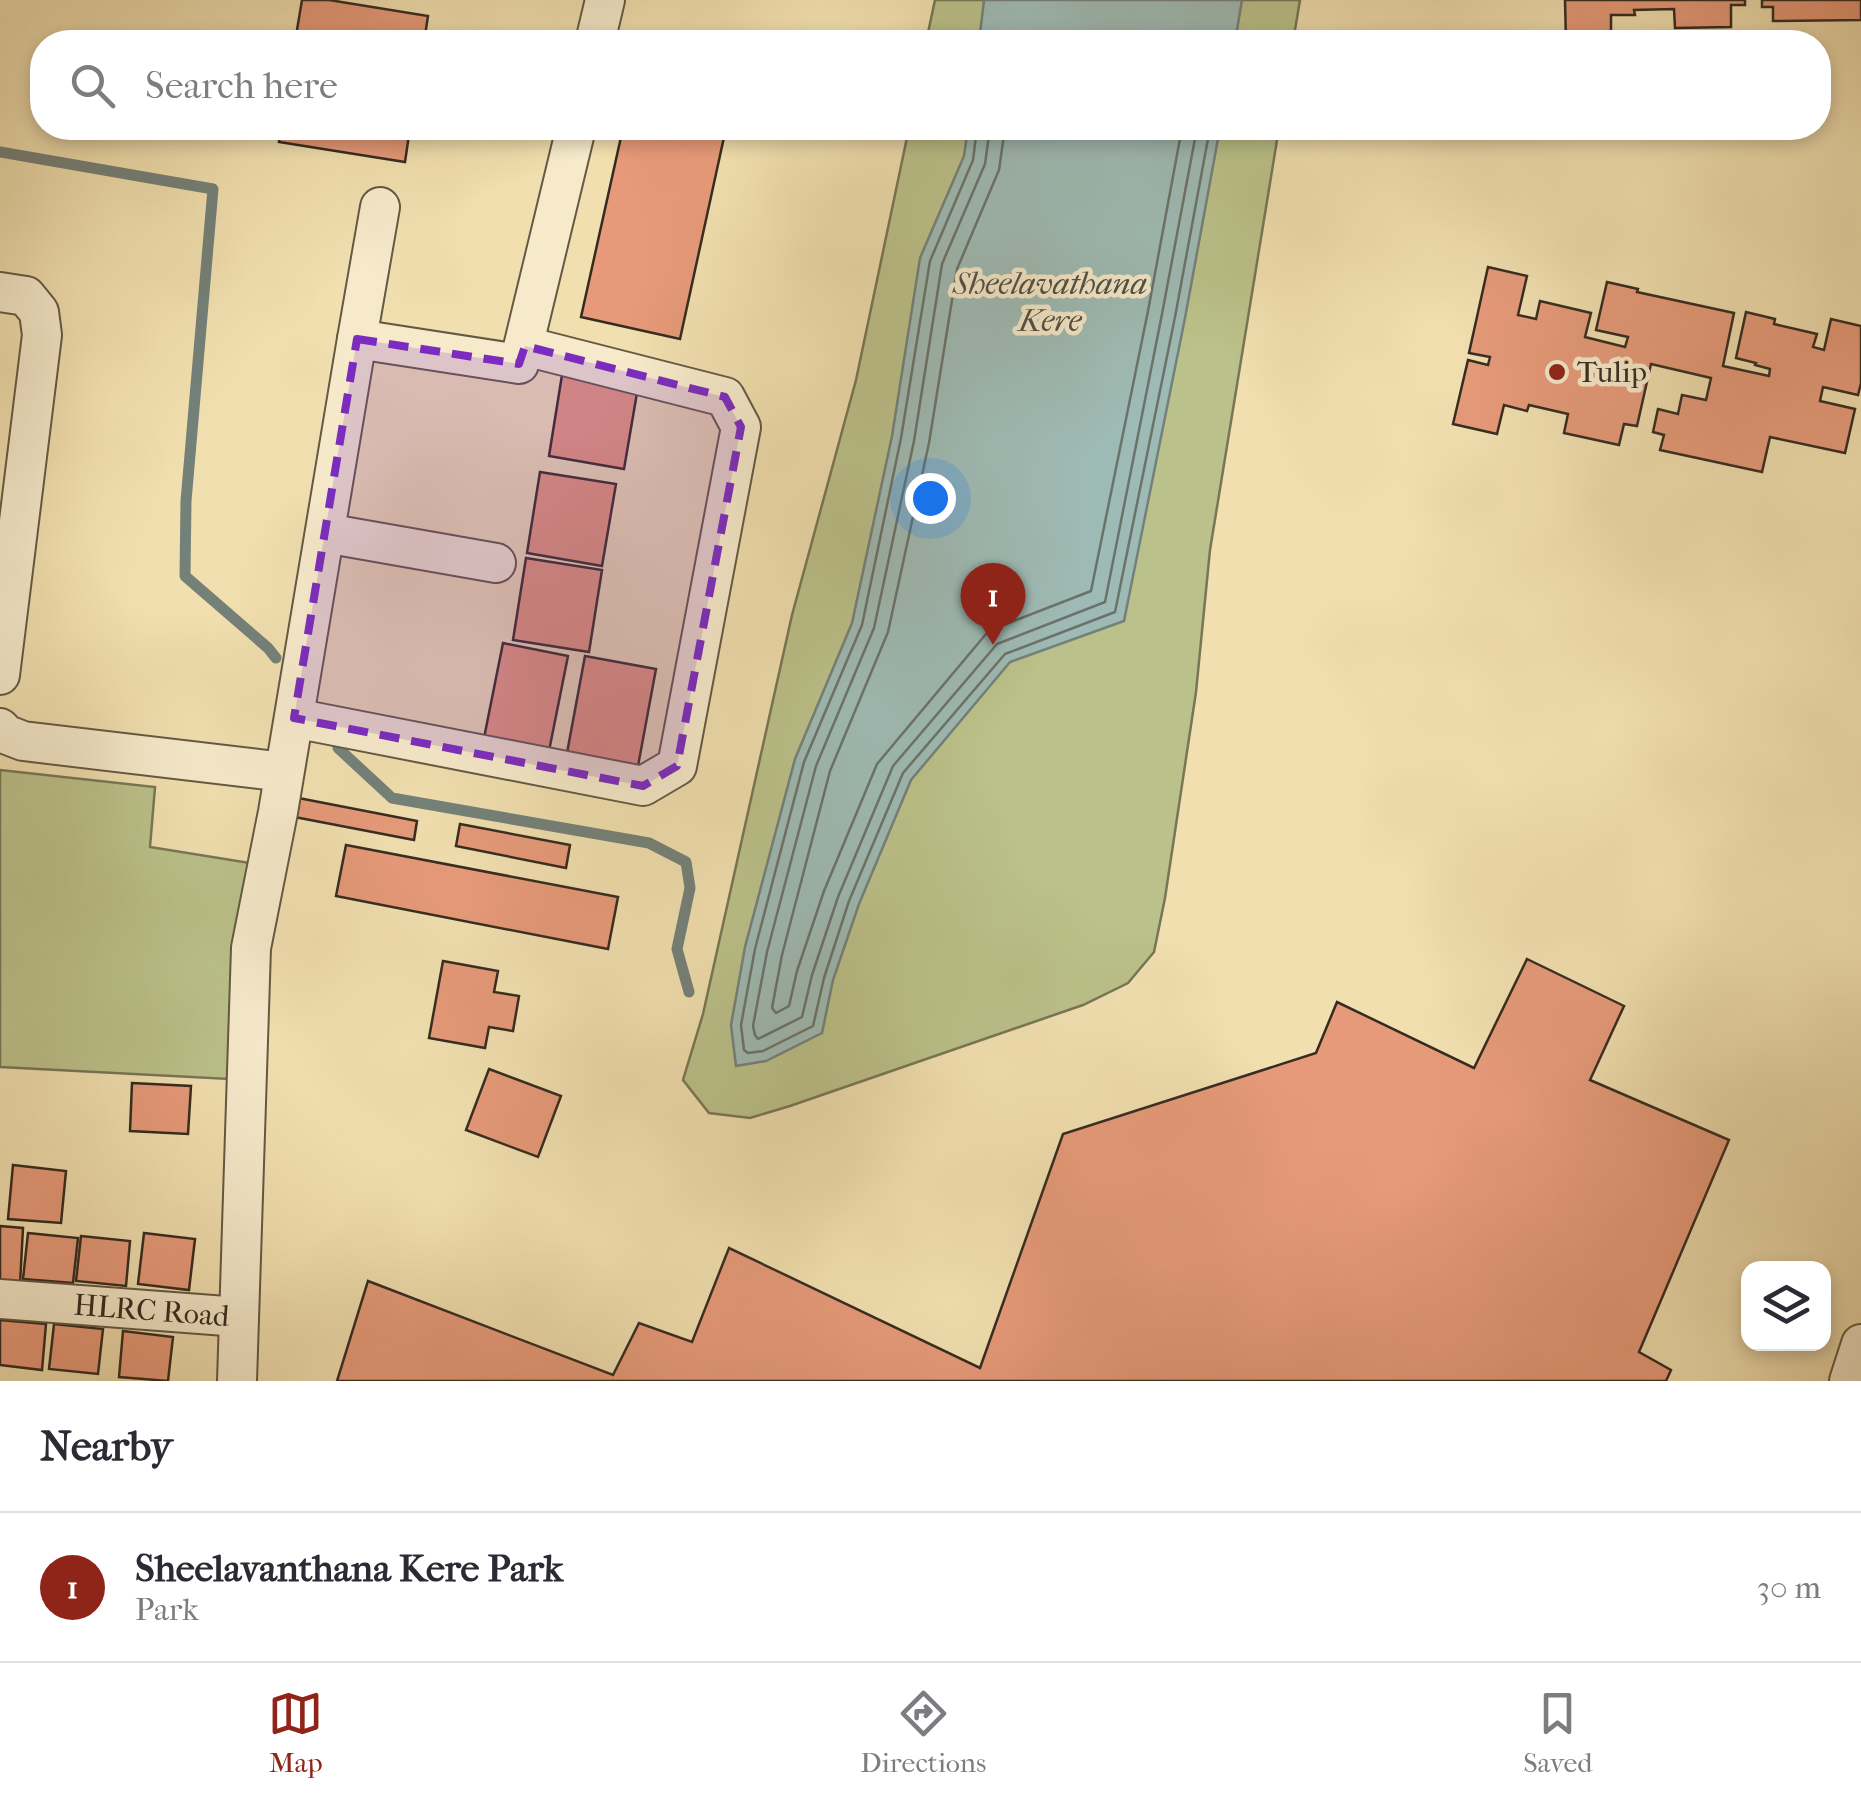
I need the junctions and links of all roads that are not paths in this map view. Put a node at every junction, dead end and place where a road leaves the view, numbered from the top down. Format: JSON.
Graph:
{"nodes":[{"id":1,"x":605,"y":0,"type":"edge"},
{"id":2,"x":598,"y":30,"type":"edge"},
{"id":3,"x":573,"y":140,"type":"edge"},
{"id":4,"x":380,"y":207,"type":"dead end"},
{"id":5,"x":0,"y":292,"type":"edge"},
{"id":6,"x":357,"y":339,"type":"junction"},
{"id":7,"x":525,"y":346,"type":"junction"},
{"id":8,"x":12,"y":475,"type":"edge"},
{"id":9,"x":325,"y":532,"type":"junction"},
{"id":10,"x":496,"y":562,"type":"dead end"},
{"id":11,"x":0,"y":675,"type":"edge"},
{"id":12,"x":294,"y":718,"type":"junction"},
{"id":13,"x":0,"y":728,"type":"edge"},
{"id":14,"x":284,"y":772,"type":"junction"},
{"id":15,"x":0,"y":1299,"type":"edge"},
{"id":16,"x":239,"y":1317,"type":"junction"},
{"id":17,"x":1861,"y":1344,"type":"edge"},
{"id":18,"x":237,"y":1381,"type":"edge"},
{"id":19,"x":1849,"y":1381,"type":"edge"}],
"edges":[{"from":1,"to":2,"type":"street"},
{"from":3,"to":7,"type":"street"},
{"from":4,"to":6,"type":"street"},
{"from":5,"to":8,"type":"street"},
{"from":6,"to":7,"type":"street"},
{"from":6,"to":9,"type":"street"},
{"from":7,"to":12,"type":"street"},
{"from":8,"to":11,"type":"street"},
{"from":9,"to":10,"type":"street"},
{"from":9,"to":12,"type":"street"},
{"from":12,"to":14,"type":"street"},
{"from":13,"to":14,"type":"street"},
{"from":14,"to":16,"type":"street"},
{"from":15,"to":16,"type":"street","name":"HLRC Road"},
{"from":16,"to":18,"type":"street","name":"HLRC Road"},
{"from":17,"to":19,"type":"street"}]}
